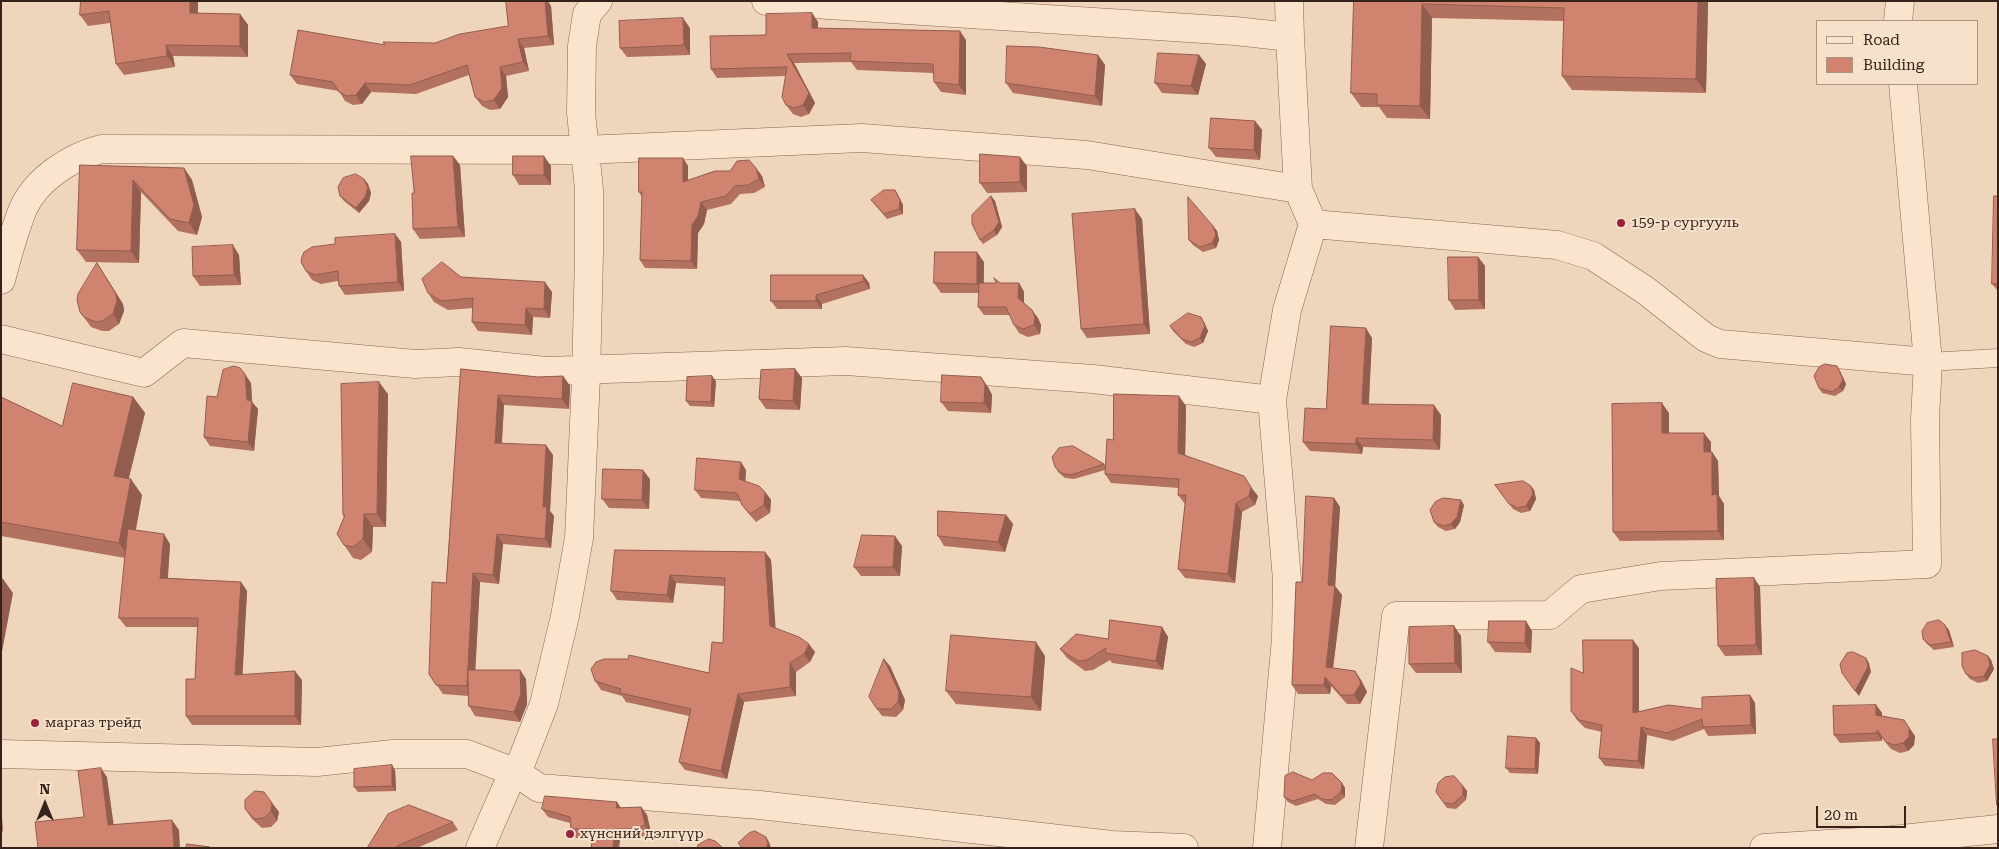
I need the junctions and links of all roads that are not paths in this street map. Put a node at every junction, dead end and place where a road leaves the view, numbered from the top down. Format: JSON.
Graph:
{"nodes":[{"id":1,"x":598,"y":1,"type":"edge"},
{"id":2,"x":766,"y":1,"type":"edge"},
{"id":3,"x":1289,"y":1,"type":"edge"},
{"id":4,"x":1900,"y":1,"type":"edge"},
{"id":5,"x":1898,"y":20,"type":"edge"},
{"id":6,"x":1290,"y":37,"type":"junction"},
{"id":7,"x":1902,"y":85,"type":"edge"},
{"id":8,"x":585,"y":150,"type":"junction"},
{"id":9,"x":1298,"y":189,"type":"junction"},
{"id":10,"x":1313,"y":224,"type":"junction"},
{"id":11,"x":1,"y":280,"type":"edge"},
{"id":12,"x":1,"y":339,"type":"edge"},
{"id":13,"x":1998,"y":358,"type":"edge"},
{"id":14,"x":1928,"y":362,"type":"junction"},
{"id":15,"x":586,"y":368,"type":"junction"},
{"id":16,"x":1272,"y":400,"type":"junction"},
{"id":17,"x":1,"y":754,"type":"edge"},
{"id":18,"x":517,"y":773,"type":"junction"},
{"id":19,"x":1998,"y":829,"type":"edge"},
{"id":20,"x":1096,"y":845,"type":"edge"},
{"id":21,"x":480,"y":848,"type":"edge"},
{"id":22,"x":1184,"y":848,"type":"edge"},
{"id":23,"x":1267,"y":848,"type":"edge"},
{"id":24,"x":1369,"y":848,"type":"edge"},
{"id":25,"x":1764,"y":848,"type":"edge"}],
"edges":[{"from":1,"to":8,"type":"street"},
{"from":2,"to":6,"type":"street"},
{"from":3,"to":6,"type":"street"},
{"from":4,"to":5,"type":"street"},
{"from":6,"to":9,"type":"street"},
{"from":7,"to":14,"type":"street"},
{"from":8,"to":9,"type":"street"},
{"from":8,"to":11,"type":"street"},
{"from":8,"to":15,"type":"street"},
{"from":9,"to":10,"type":"street"},
{"from":10,"to":14,"type":"street"},
{"from":10,"to":16,"type":"street"},
{"from":12,"to":15,"type":"street"},
{"from":13,"to":14,"type":"lane"},
{"from":14,"to":24,"type":"street"},
{"from":15,"to":16,"type":"street"},
{"from":15,"to":18,"type":"street"},
{"from":16,"to":23,"type":"street"},
{"from":17,"to":18,"type":"street"},
{"from":18,"to":20,"type":"street"},
{"from":18,"to":21,"type":"street"},
{"from":19,"to":25,"type":"street"},
{"from":20,"to":22,"type":"street"}]}
